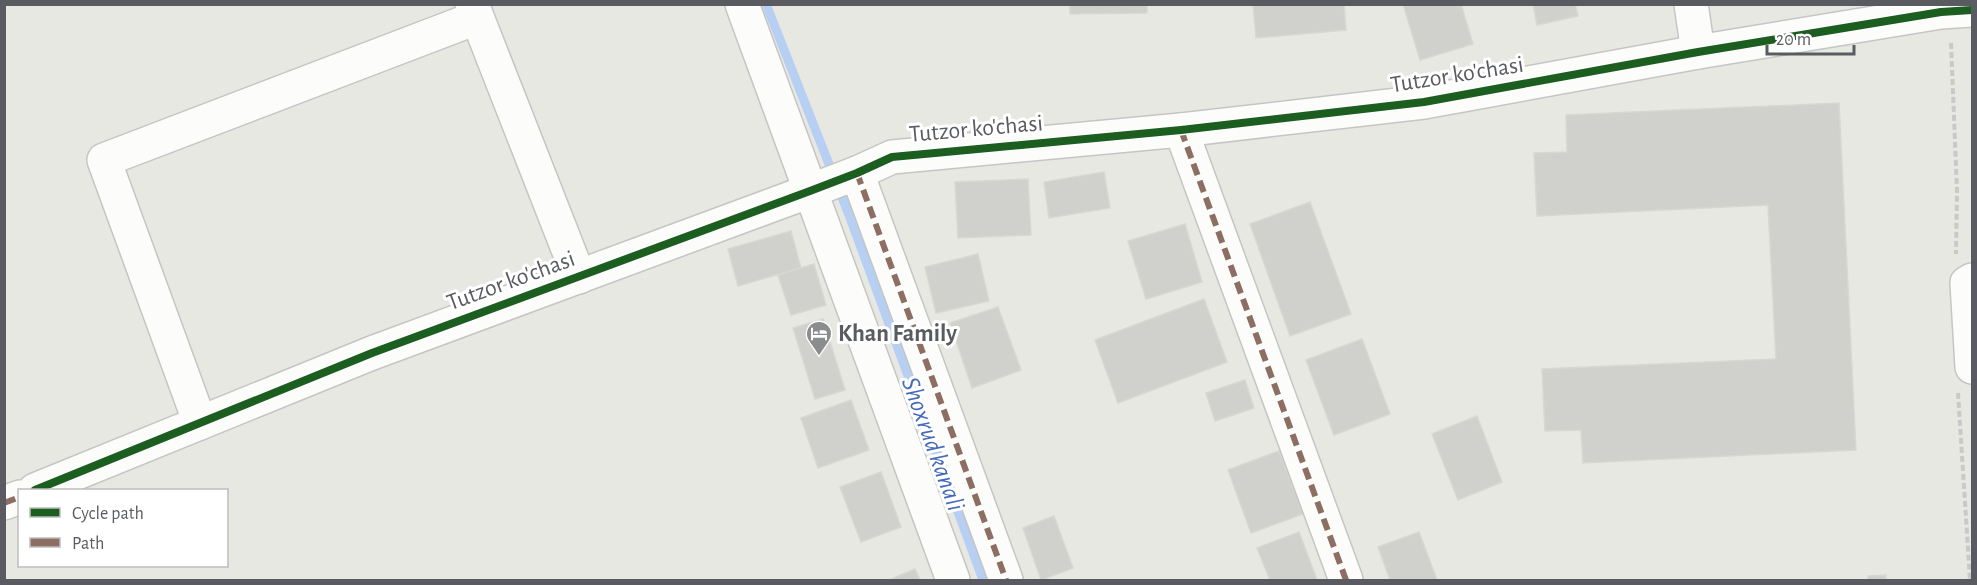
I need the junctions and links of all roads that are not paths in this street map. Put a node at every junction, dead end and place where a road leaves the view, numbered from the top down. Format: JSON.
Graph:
{"nodes":[{"id":1,"x":742,"y":4,"type":"edge"},
{"id":2,"x":1691,"y":4,"type":"edge"},
{"id":3,"x":1961,"y":10,"type":"edge"},
{"id":4,"x":474,"y":11,"type":"edge"},
{"id":5,"x":1698,"y":52,"type":"junction"},
{"id":6,"x":1181,"y":130,"type":"junction"},
{"id":7,"x":857,"y":173,"type":"junction"},
{"id":8,"x":810,"y":191,"type":"junction"},
{"id":9,"x":579,"y":277,"type":"junction"},
{"id":10,"x":1972,"y":280,"type":"edge"},
{"id":11,"x":1972,"y":367,"type":"edge"},
{"id":12,"x":200,"y":423,"type":"junction"},
{"id":13,"x":37,"y":489,"type":"edge"},
{"id":14,"x":953,"y":580,"type":"edge"},
{"id":15,"x":1006,"y":580,"type":"edge"},
{"id":16,"x":1346,"y":580,"type":"edge"}],
"edges":[{"from":1,"to":8,"type":"street"},
{"from":2,"to":5,"type":"street"},
{"from":3,"to":5,"type":"street","name":"Tutzor ko'chasi"},
{"from":4,"to":9,"type":"street"},
{"from":4,"to":12,"type":"street"},
{"from":5,"to":6,"type":"street","name":"Tutzor ko'chasi"},
{"from":6,"to":7,"type":"street","name":"Tutzor ko'chasi"},
{"from":6,"to":16,"type":"street"},
{"from":7,"to":8,"type":"street","name":"Tutzor ko'chasi"},
{"from":7,"to":15,"type":"street"},
{"from":8,"to":9,"type":"street","name":"Tutzor ko'chasi"},
{"from":8,"to":14,"type":"street"},
{"from":9,"to":12,"type":"street","name":"Tutzor ko'chasi"},
{"from":10,"to":11,"type":"street"},
{"from":12,"to":13,"type":"street","name":"Tutzor ko'chasi"}]}
